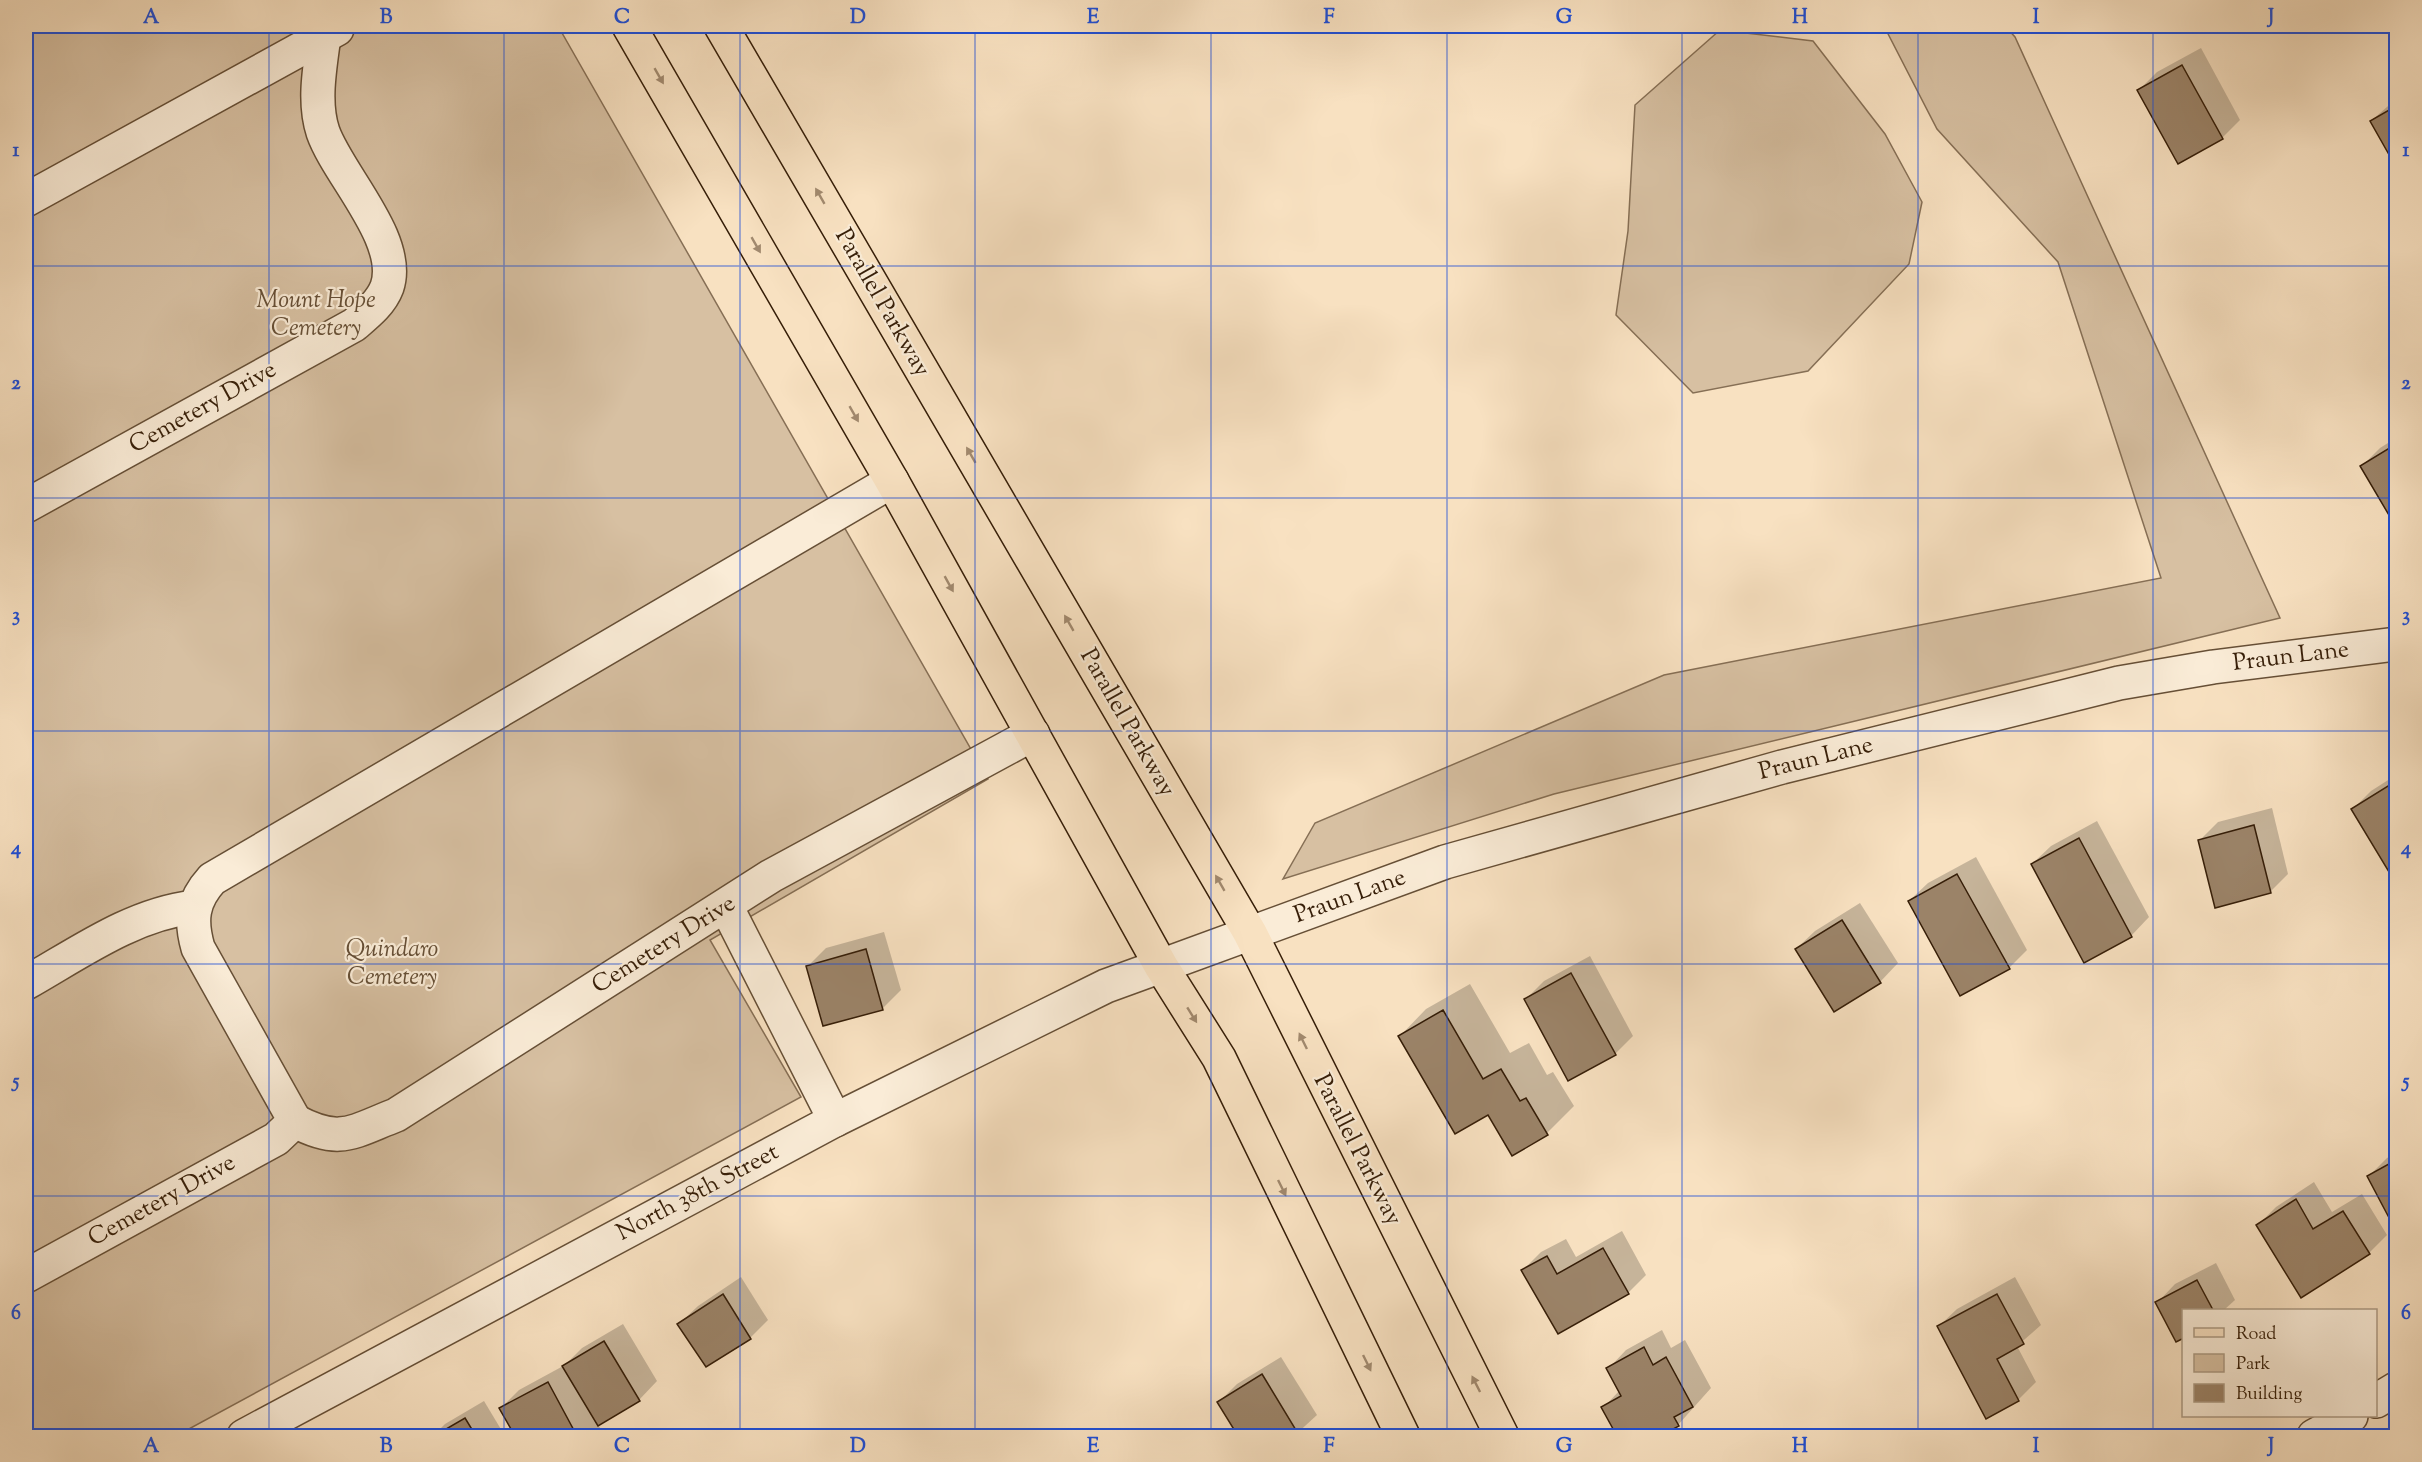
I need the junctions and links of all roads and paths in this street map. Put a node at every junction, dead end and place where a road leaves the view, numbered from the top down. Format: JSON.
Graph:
{"nodes":[{"id":1,"x":629,"y":26,"type":"edge"},
{"id":2,"x":721,"y":26,"type":"edge"},
{"id":3,"x":323,"y":29,"type":"edge"},
{"id":4,"x":26,"y":200,"type":"edge"},
{"id":5,"x":892,"y":481,"type":"junction"},
{"id":6,"x":26,"y":506,"type":"edge"},
{"id":7,"x":2397,"y":644,"type":"edge"},
{"id":8,"x":1033,"y":734,"type":"junction"},
{"id":9,"x":726,"y":906,"type":"junction"},
{"id":10,"x":193,"y":908,"type":"junction"},
{"id":11,"x":1250,"y":933,"type":"junction"},
{"id":12,"x":1161,"y":966,"type":"junction"},
{"id":13,"x":26,"y":983,"type":"edge"},
{"id":14,"x":835,"y":1120,"type":"junction"},
{"id":15,"x":295,"y":1121,"type":"junction"},
{"id":16,"x":26,"y":1276,"type":"edge"},
{"id":17,"x":2397,"y":1389,"type":"edge"},
{"id":18,"x":2377,"y":1400,"type":"edge"},
{"id":19,"x":2349,"y":1417,"type":"edge"},
{"id":20,"x":244,"y":1437,"type":"edge"},
{"id":21,"x":1403,"y":1437,"type":"edge"},
{"id":22,"x":1502,"y":1437,"type":"edge"},
{"id":23,"x":2314,"y":1437,"type":"edge"}],
"edges":[{"from":1,"to":5,"type":"main road","one_way":true},
{"from":11,"to":2,"type":"main road","name":"Parallel Parkway","one_way":true},
{"from":3,"to":4,"type":"street","name":"Cemetery Drive"},
{"from":3,"to":6,"type":"street","name":"Cemetery Drive"},
{"from":5,"to":8,"type":"main road","one_way":true},
{"from":5,"to":10,"type":"street"},
{"from":7,"to":11,"type":"street","name":"Praun Lane"},
{"from":8,"to":9,"type":"street","name":"Cemetery Drive"},
{"from":8,"to":12,"type":"main road"},
{"from":9,"to":14,"type":"street"},
{"from":9,"to":15,"type":"street","name":"Cemetery Drive"},
{"from":10,"to":13,"type":"street"},
{"from":10,"to":15,"type":"street"},
{"from":11,"to":12,"type":"street","name":"Praun Lane"},
{"from":22,"to":11,"type":"main road","name":"Parallel Parkway","one_way":true},
{"from":12,"to":14,"type":"street","name":"North 38th Street"},
{"from":12,"to":21,"type":"main road","one_way":true},
{"from":14,"to":20,"type":"street","name":"North 38th Street"},
{"from":15,"to":16,"type":"street","name":"Cemetery Drive"},
{"from":17,"to":18,"type":"street"},
{"from":19,"to":23,"type":"street"}]}
